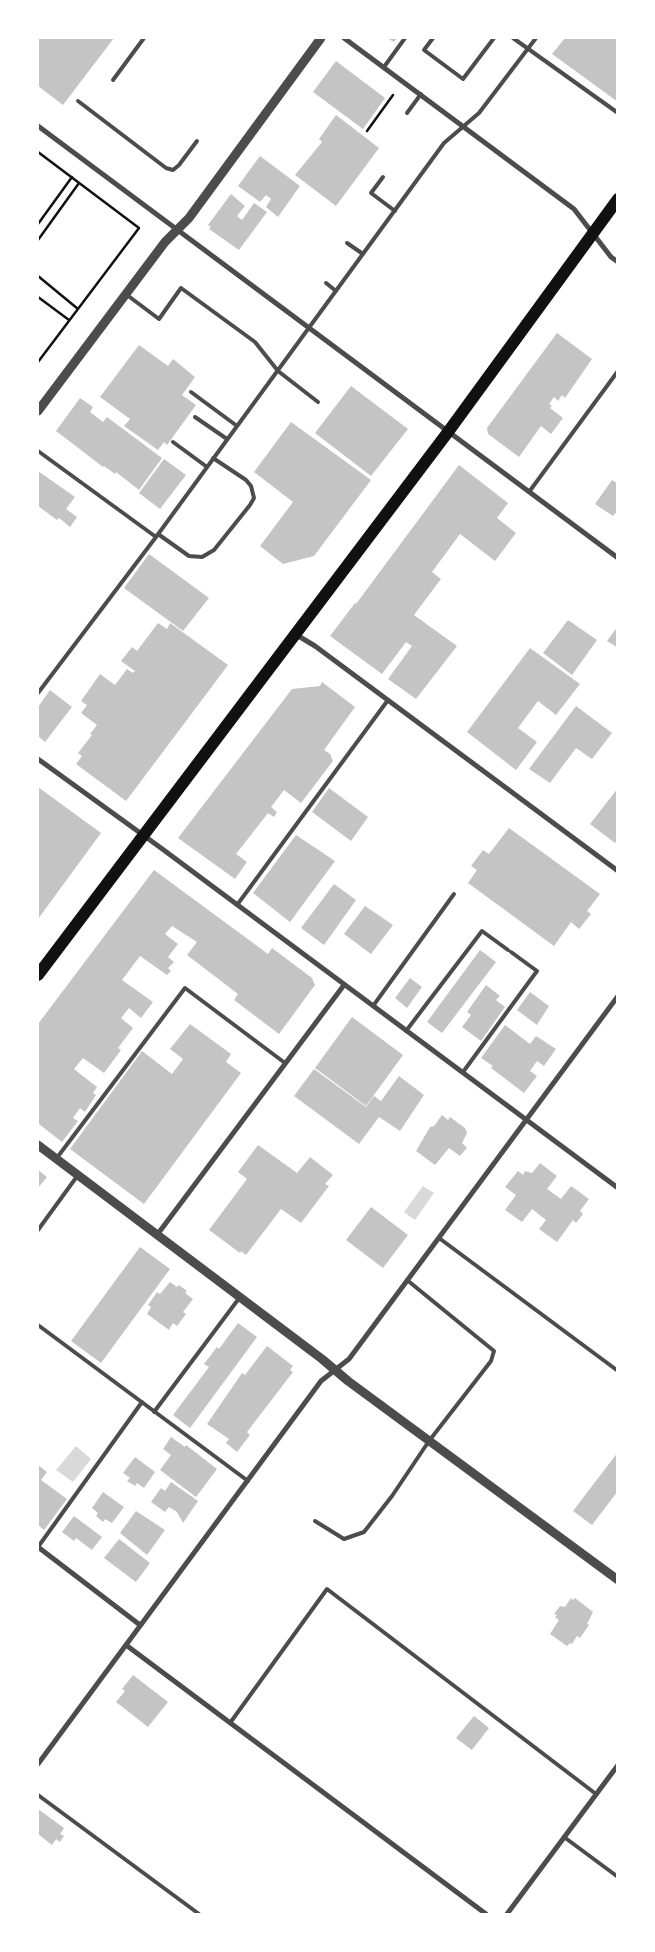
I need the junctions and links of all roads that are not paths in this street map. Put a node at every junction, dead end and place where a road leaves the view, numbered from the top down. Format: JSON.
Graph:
{"nodes":[{"id":1,"x":144,"y":38,"type":"edge"},
{"id":2,"x":321,"y":38,"type":"edge"},
{"id":3,"x":344,"y":38,"type":"edge"},
{"id":4,"x":405,"y":38,"type":"edge"},
{"id":5,"x":433,"y":38,"type":"edge"},
{"id":6,"x":494,"y":38,"type":"edge"},
{"id":7,"x":513,"y":38,"type":"edge"},
{"id":8,"x":536,"y":38,"type":"edge"},
{"id":9,"x":528,"y":49,"type":"junction"},
{"id":10,"x":384,"y":67,"type":"junction"},
{"id":11,"x":113,"y":80,"type":"dead end"},
{"id":12,"x":421,"y":94,"type":"junction"},
{"id":13,"x":78,"y":102,"type":"dead end"},
{"id":14,"x":407,"y":113,"type":"dead end"},
{"id":15,"x":618,"y":113,"type":"edge"},
{"id":16,"x":38,"y":126,"type":"edge"},
{"id":17,"x":465,"y":126,"type":"junction"},
{"id":18,"x":197,"y":141,"type":"dead end"},
{"id":19,"x":383,"y":177,"type":"dead end"},
{"id":20,"x":618,"y":199,"type":"edge"},
{"id":21,"x":395,"y":211,"type":"junction"},
{"id":22,"x":177,"y":230,"type":"junction"},
{"id":23,"x":593,"y":232,"type":"junction"},
{"id":24,"x":347,"y":243,"type":"dead end"},
{"id":25,"x":363,"y":254,"type":"junction"},
{"id":26,"x":618,"y":262,"type":"edge"},
{"id":27,"x":326,"y":283,"type":"dead end"},
{"id":28,"x":336,"y":291,"type":"junction"},
{"id":29,"x":126,"y":294,"type":"junction"},
{"id":30,"x":309,"y":328,"type":"junction"},
{"id":31,"x":278,"y":371,"type":"junction"},
{"id":32,"x":618,"y":371,"type":"edge"},
{"id":33,"x":191,"y":392,"type":"dead end"},
{"id":34,"x":318,"y":402,"type":"dead end"},
{"id":35,"x":38,"y":411,"type":"edge"},
{"id":36,"x":195,"y":417,"type":"dead end"},
{"id":37,"x":237,"y":426,"type":"junction"},
{"id":38,"x":448,"y":432,"type":"junction"},
{"id":39,"x":227,"y":439,"type":"junction"},
{"id":40,"x":173,"y":442,"type":"dead end"},
{"id":41,"x":38,"y":451,"type":"edge"},
{"id":42,"x":214,"y":458,"type":"junction"},
{"id":43,"x":207,"y":467,"type":"junction"},
{"id":44,"x":528,"y":492,"type":"junction"},
{"id":45,"x":157,"y":536,"type":"junction"},
{"id":46,"x":618,"y":558,"type":"edge"},
{"id":47,"x":295,"y":634,"type":"junction"},
{"id":48,"x":38,"y":693,"type":"edge"},
{"id":49,"x":388,"y":700,"type":"junction"},
{"id":50,"x":38,"y":759,"type":"edge"},
{"id":51,"x":143,"y":836,"type":"junction"},
{"id":52,"x":618,"y":871,"type":"edge"},
{"id":53,"x":454,"y":894,"type":"dead end"},
{"id":54,"x":237,"y":905,"type":"junction"},
{"id":55,"x":38,"y":975,"type":"edge"},
{"id":56,"x":344,"y":984,"type":"junction"},
{"id":57,"x":618,"y":996,"type":"edge"},
{"id":58,"x":373,"y":1006,"type":"junction"},
{"id":59,"x":406,"y":1031,"type":"junction"},
{"id":60,"x":285,"y":1063,"type":"junction"},
{"id":61,"x":463,"y":1072,"type":"junction"},
{"id":62,"x":526,"y":1120,"type":"junction"},
{"id":63,"x":38,"y":1145,"type":"edge"},
{"id":64,"x":56,"y":1159,"type":"junction"},
{"id":65,"x":78,"y":1175,"type":"junction"},
{"id":66,"x":618,"y":1188,"type":"edge"},
{"id":67,"x":38,"y":1230,"type":"edge"},
{"id":68,"x":157,"y":1235,"type":"junction"},
{"id":69,"x":439,"y":1238,"type":"junction"},
{"id":70,"x":407,"y":1280,"type":"junction"},
{"id":71,"x":240,"y":1297,"type":"junction"},
{"id":72,"x":38,"y":1326,"type":"edge"},
{"id":73,"x":335,"y":1370,"type":"junction"},
{"id":74,"x":618,"y":1371,"type":"edge"},
{"id":75,"x":142,"y":1402,"type":"junction"},
{"id":76,"x":154,"y":1412,"type":"junction"},
{"id":77,"x":429,"y":1441,"type":"junction"},
{"id":78,"x":248,"y":1480,"type":"junction"},
{"id":79,"x":316,"y":1521,"type":"dead end"},
{"id":80,"x":40,"y":1549,"type":"edge"},
{"id":81,"x":38,"y":1557,"type":"edge"},
{"id":82,"x":618,"y":1580,"type":"edge"},
{"id":83,"x":140,"y":1625,"type":"junction"},
{"id":84,"x":126,"y":1645,"type":"junction"},
{"id":85,"x":230,"y":1723,"type":"junction"},
{"id":86,"x":38,"y":1764,"type":"edge"},
{"id":87,"x":618,"y":1765,"type":"edge"},
{"id":88,"x":596,"y":1794,"type":"junction"},
{"id":89,"x":38,"y":1795,"type":"edge"},
{"id":90,"x":564,"y":1837,"type":"junction"},
{"id":91,"x":618,"y":1877,"type":"edge"},
{"id":92,"x":199,"y":1914,"type":"edge"},
{"id":93,"x":486,"y":1914,"type":"edge"},
{"id":94,"x":507,"y":1914,"type":"edge"}],
"edges":[{"from":1,"to":11,"type":"lane"},
{"from":2,"to":22,"type":"street"},
{"from":3,"to":10,"type":"street"},
{"from":4,"to":10,"type":"lane"},
{"from":5,"to":6,"type":"lane"},
{"from":7,"to":9,"type":"lane"},
{"from":8,"to":9,"type":"lane"},
{"from":9,"to":15,"type":"lane"},
{"from":9,"to":17,"type":"lane"},
{"from":10,"to":12,"type":"street"},
{"from":12,"to":14,"type":"lane"},
{"from":12,"to":17,"type":"street"},
{"from":13,"to":18,"type":"lane"},
{"from":16,"to":22,"type":"street"},
{"from":17,"to":21,"type":"lane"},
{"from":17,"to":23,"type":"street"},
{"from":19,"to":21,"type":"lane"},
{"from":20,"to":23,"type":"main road"},
{"from":21,"to":25,"type":"lane"},
{"from":22,"to":29,"type":"street"},
{"from":22,"to":30,"type":"street"},
{"from":23,"to":26,"type":"street"},
{"from":23,"to":38,"type":"main road"},
{"from":24,"to":25,"type":"lane"},
{"from":25,"to":28,"type":"lane"},
{"from":27,"to":28,"type":"lane"},
{"from":28,"to":30,"type":"lane"},
{"from":29,"to":31,"type":"lane"},
{"from":29,"to":35,"type":"street"},
{"from":30,"to":31,"type":"lane"},
{"from":30,"to":38,"type":"street"},
{"from":31,"to":34,"type":"lane"},
{"from":31,"to":37,"type":"lane"},
{"from":32,"to":44,"type":"lane"},
{"from":33,"to":37,"type":"lane"},
{"from":36,"to":39,"type":"lane"},
{"from":37,"to":39,"type":"lane"},
{"from":38,"to":44,"type":"street"},
{"from":38,"to":47,"type":"main road"},
{"from":39,"to":42,"type":"lane"},
{"from":40,"to":43,"type":"lane"},
{"from":41,"to":45,"type":"lane"},
{"from":42,"to":43,"type":"lane"},
{"from":42,"to":45,"type":"lane"},
{"from":43,"to":45,"type":"lane"},
{"from":44,"to":46,"type":"street"},
{"from":45,"to":48,"type":"lane"},
{"from":47,"to":49,"type":"street"},
{"from":47,"to":51,"type":"main road"},
{"from":49,"to":52,"type":"street"},
{"from":49,"to":54,"type":"lane"},
{"from":50,"to":51,"type":"street"},
{"from":51,"to":54,"type":"street"},
{"from":51,"to":55,"type":"main road"},
{"from":53,"to":58,"type":"lane"},
{"from":54,"to":56,"type":"street"},
{"from":56,"to":58,"type":"street"},
{"from":56,"to":60,"type":"street"},
{"from":57,"to":62,"type":"street"},
{"from":58,"to":59,"type":"street"},
{"from":59,"to":61,"type":"street"},
{"from":59,"to":61,"type":"lane"},
{"from":60,"to":64,"type":"lane"},
{"from":60,"to":68,"type":"street"},
{"from":61,"to":62,"type":"street"},
{"from":62,"to":66,"type":"street"},
{"from":62,"to":69,"type":"street"},
{"from":63,"to":64,"type":"street"},
{"from":64,"to":65,"type":"street"},
{"from":65,"to":67,"type":"lane"},
{"from":65,"to":68,"type":"street"},
{"from":68,"to":71,"type":"street"},
{"from":69,"to":70,"type":"street"},
{"from":69,"to":74,"type":"lane"},
{"from":70,"to":73,"type":"street"},
{"from":70,"to":77,"type":"lane"},
{"from":71,"to":73,"type":"street"},
{"from":71,"to":76,"type":"lane"},
{"from":72,"to":75,"type":"lane"},
{"from":73,"to":77,"type":"street"},
{"from":73,"to":78,"type":"street"},
{"from":75,"to":76,"type":"lane"},
{"from":75,"to":80,"type":"lane"},
{"from":76,"to":78,"type":"lane"},
{"from":77,"to":79,"type":"lane"},
{"from":77,"to":82,"type":"street"},
{"from":78,"to":83,"type":"street"},
{"from":80,"to":81,"type":"street"},
{"from":80,"to":83,"type":"street"},
{"from":83,"to":84,"type":"street"},
{"from":84,"to":85,"type":"street"},
{"from":84,"to":86,"type":"street"},
{"from":85,"to":88,"type":"lane"},
{"from":85,"to":93,"type":"street"},
{"from":87,"to":88,"type":"street"},
{"from":88,"to":90,"type":"street"},
{"from":89,"to":92,"type":"lane"},
{"from":90,"to":91,"type":"lane"},
{"from":90,"to":94,"type":"street"}]}
